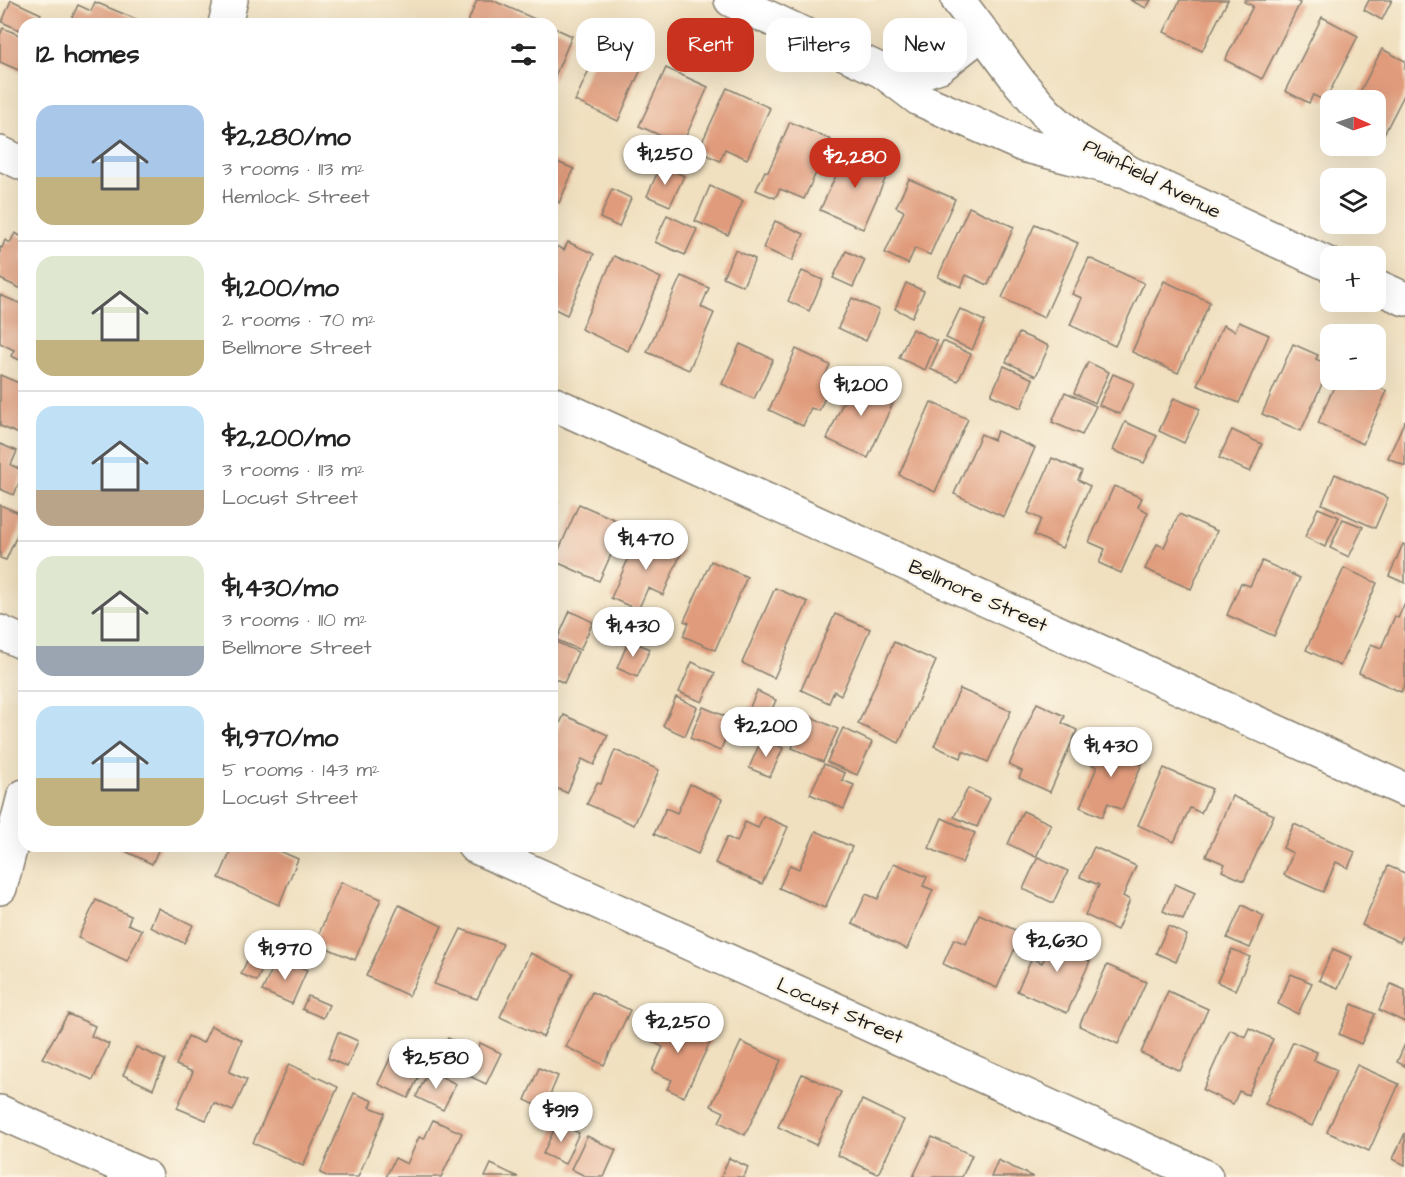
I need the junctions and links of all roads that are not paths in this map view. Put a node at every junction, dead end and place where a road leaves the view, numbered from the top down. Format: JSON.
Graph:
{"nodes":[{"id":1,"x":231,"y":0,"type":"edge"},
{"id":2,"x":731,"y":0,"type":"edge"},
{"id":3,"x":958,"y":0,"type":"edge"},
{"id":4,"x":226,"y":18,"type":"edge"},
{"id":5,"x":982,"y":33,"type":"junction"},
{"id":6,"x":882,"y":71,"type":"junction"},
{"id":7,"x":0,"y":153,"type":"edge"},
{"id":8,"x":18,"y":161,"type":"edge"},
{"id":9,"x":1130,"y":173,"type":"junction"},
{"id":10,"x":1320,"y":260,"type":"edge"},
{"id":11,"x":1386,"y":291,"type":"edge"},
{"id":12,"x":1405,"y":300,"type":"edge"},
{"id":13,"x":558,"y":406,"type":"edge"},
{"id":14,"x":0,"y":632,"type":"edge"},
{"id":15,"x":18,"y":640,"type":"edge"},
{"id":16,"x":1405,"y":790,"type":"edge"},
{"id":17,"x":18,"y":819,"type":"edge"},
{"id":18,"x":487,"y":852,"type":"edge"},
{"id":19,"x":0,"y":888,"type":"edge"},
{"id":20,"x":0,"y":1112,"type":"edge"},
{"id":21,"x":146,"y":1177,"type":"edge"},
{"id":22,"x":1206,"y":1177,"type":"edge"}],
"edges":[{"from":1,"to":4,"type":"street"},
{"from":2,"to":6,"type":"street"},
{"from":3,"to":5,"type":"street","name":"Plainfield Avenue"},
{"from":5,"to":6,"type":"street"},
{"from":5,"to":9,"type":"street","name":"Plainfield Avenue"},
{"from":6,"to":9,"type":"street"},
{"from":7,"to":8,"type":"street"},
{"from":9,"to":10,"type":"street","name":"Plainfield Avenue"},
{"from":11,"to":12,"type":"street"},
{"from":13,"to":16,"type":"street","name":"Bellmore Street"},
{"from":14,"to":15,"type":"street"},
{"from":17,"to":19,"type":"street"},
{"from":18,"to":22,"type":"street","name":"Locust Street"},
{"from":20,"to":21,"type":"street"}]}
